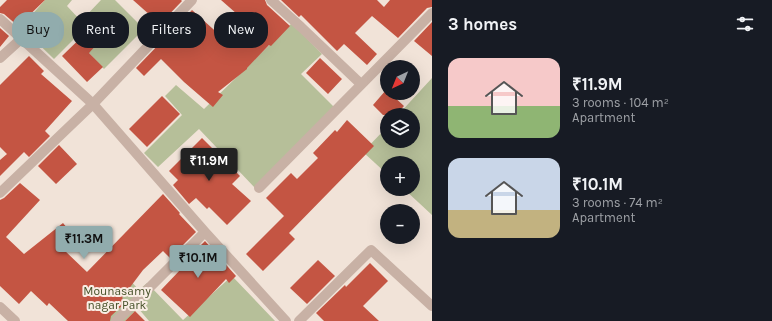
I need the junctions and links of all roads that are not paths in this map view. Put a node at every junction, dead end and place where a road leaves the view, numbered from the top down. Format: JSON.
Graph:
{"nodes":[{"id":1,"x":192,"y":0,"type":"edge"},
{"id":2,"x":271,"y":0,"type":"edge"},
{"id":3,"x":432,"y":13,"type":"edge"},
{"id":4,"x":0,"y":19,"type":"edge"},
{"id":5,"x":12,"y":30,"type":"edge"},
{"id":6,"x":12,"y":47,"type":"edge"},
{"id":7,"x":31,"y":48,"type":"edge"},
{"id":8,"x":0,"y":58,"type":"edge"},
{"id":9,"x":361,"y":84,"type":"junction"},
{"id":10,"x":92,"y":104,"type":"junction"},
{"id":11,"x":259,"y":188,"type":"dead end"},
{"id":12,"x":0,"y":193,"type":"edge"},
{"id":13,"x":205,"y":232,"type":"junction"},
{"id":14,"x":432,"y":306,"type":"edge"},
{"id":15,"x":0,"y":307,"type":"edge"},
{"id":16,"x":15,"y":321,"type":"edge"},
{"id":17,"x":116,"y":321,"type":"edge"},
{"id":18,"x":286,"y":321,"type":"edge"},
{"id":19,"x":299,"y":321,"type":"edge"}],
"edges":[{"from":1,"to":10,"type":"street"},
{"from":2,"to":9,"type":"street"},
{"from":3,"to":9,"type":"street"},
{"from":4,"to":5,"type":"street"},
{"from":6,"to":8,"type":"street"},
{"from":7,"to":10,"type":"street"},
{"from":9,"to":11,"type":"street"},
{"from":10,"to":12,"type":"street"},
{"from":10,"to":13,"type":"street"},
{"from":13,"to":17,"type":"street"},
{"from":13,"to":18,"type":"street"},
{"from":14,"to":19,"type":"street"},
{"from":15,"to":16,"type":"street"}]}
